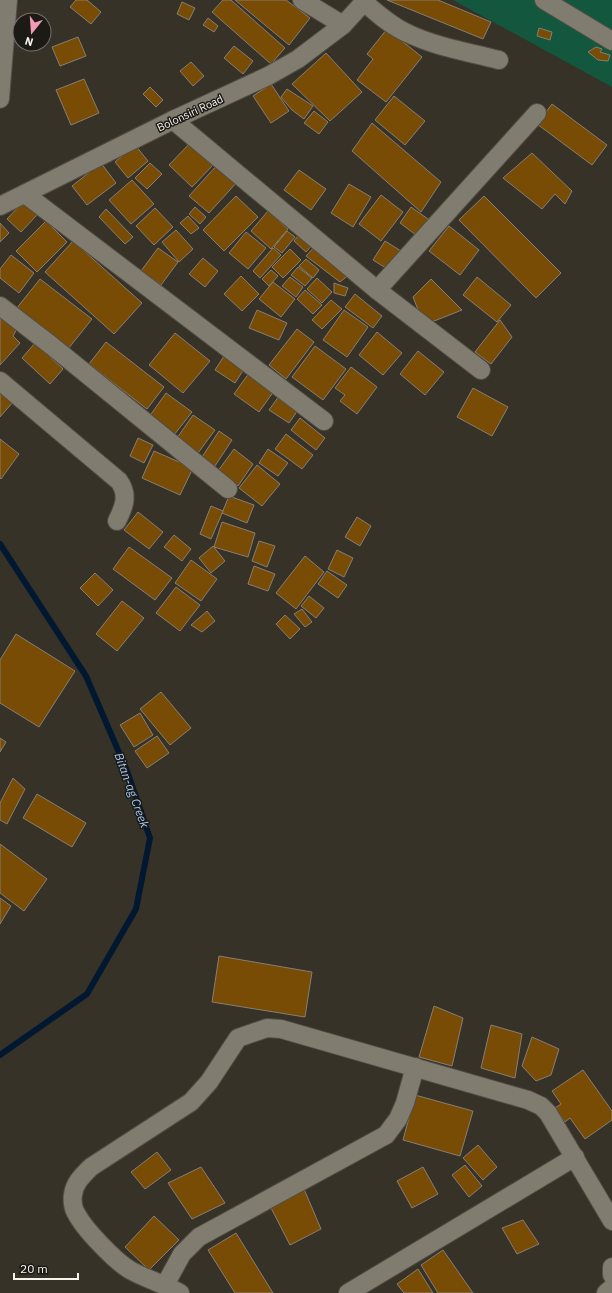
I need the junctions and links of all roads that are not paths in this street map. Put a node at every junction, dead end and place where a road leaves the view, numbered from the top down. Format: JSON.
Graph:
{"nodes":[{"id":1,"x":8,"y":0,"type":"edge"},
{"id":2,"x":302,"y":0,"type":"edge"},
{"id":3,"x":544,"y":0,"type":"edge"},
{"id":4,"x":366,"y":1,"type":"edge"},
{"id":5,"x":343,"y":26,"type":"junction"},
{"id":6,"x":612,"y":41,"type":"edge"},
{"id":7,"x":499,"y":60,"type":"dead end"},
{"id":8,"x":0,"y":99,"type":"edge"},
{"id":9,"x":537,"y":113,"type":"dead end"},
{"id":10,"x":173,"y":120,"type":"junction"},
{"id":11,"x":25,"y":194,"type":"junction"},
{"id":12,"x":0,"y":206,"type":"edge"},
{"id":13,"x":377,"y":290,"type":"junction"},
{"id":14,"x":0,"y":306,"type":"edge"},
{"id":15,"x":481,"y":370,"type":"dead end"},
{"id":16,"x":0,"y":381,"type":"edge"},
{"id":17,"x":324,"y":421,"type":"dead end"},
{"id":18,"x":228,"y":489,"type":"dead end"},
{"id":19,"x":116,"y":521,"type":"dead end"},
{"id":20,"x":415,"y":1067,"type":"junction"},
{"id":21,"x":575,"y":1157,"type":"junction"},
{"id":22,"x":612,"y":1221,"type":"edge"},
{"id":23,"x":612,"y":1267,"type":"edge"},
{"id":24,"x":612,"y":1275,"type":"edge"},
{"id":25,"x":612,"y":1288,"type":"edge"},
{"id":26,"x":173,"y":1289,"type":"edge"},
{"id":27,"x":348,"y":1293,"type":"edge"},
{"id":28,"x":606,"y":1293,"type":"edge"}],
"edges":[{"from":1,"to":8,"type":"street"},
{"from":2,"to":5,"type":"street"},
{"from":3,"to":6,"type":"street"},
{"from":4,"to":5,"type":"street","name":"Bolonsiri Road"},
{"from":4,"to":7,"type":"street"},
{"from":5,"to":10,"type":"street","name":"Bolonsiri Road"},
{"from":9,"to":13,"type":"street"},
{"from":10,"to":11,"type":"street","name":"Bolonsiri Road"},
{"from":10,"to":13,"type":"street"},
{"from":11,"to":12,"type":"street","name":"Bolonsiri Road"},
{"from":11,"to":17,"type":"street"},
{"from":13,"to":15,"type":"street"},
{"from":14,"to":18,"type":"street"},
{"from":16,"to":19,"type":"street"},
{"from":20,"to":21,"type":"street"},
{"from":20,"to":26,"type":"street"},
{"from":20,"to":26,"type":"street"},
{"from":21,"to":22,"type":"street"},
{"from":21,"to":27,"type":"street"},
{"from":23,"to":24,"type":"street"},
{"from":25,"to":28,"type":"street"}]}
